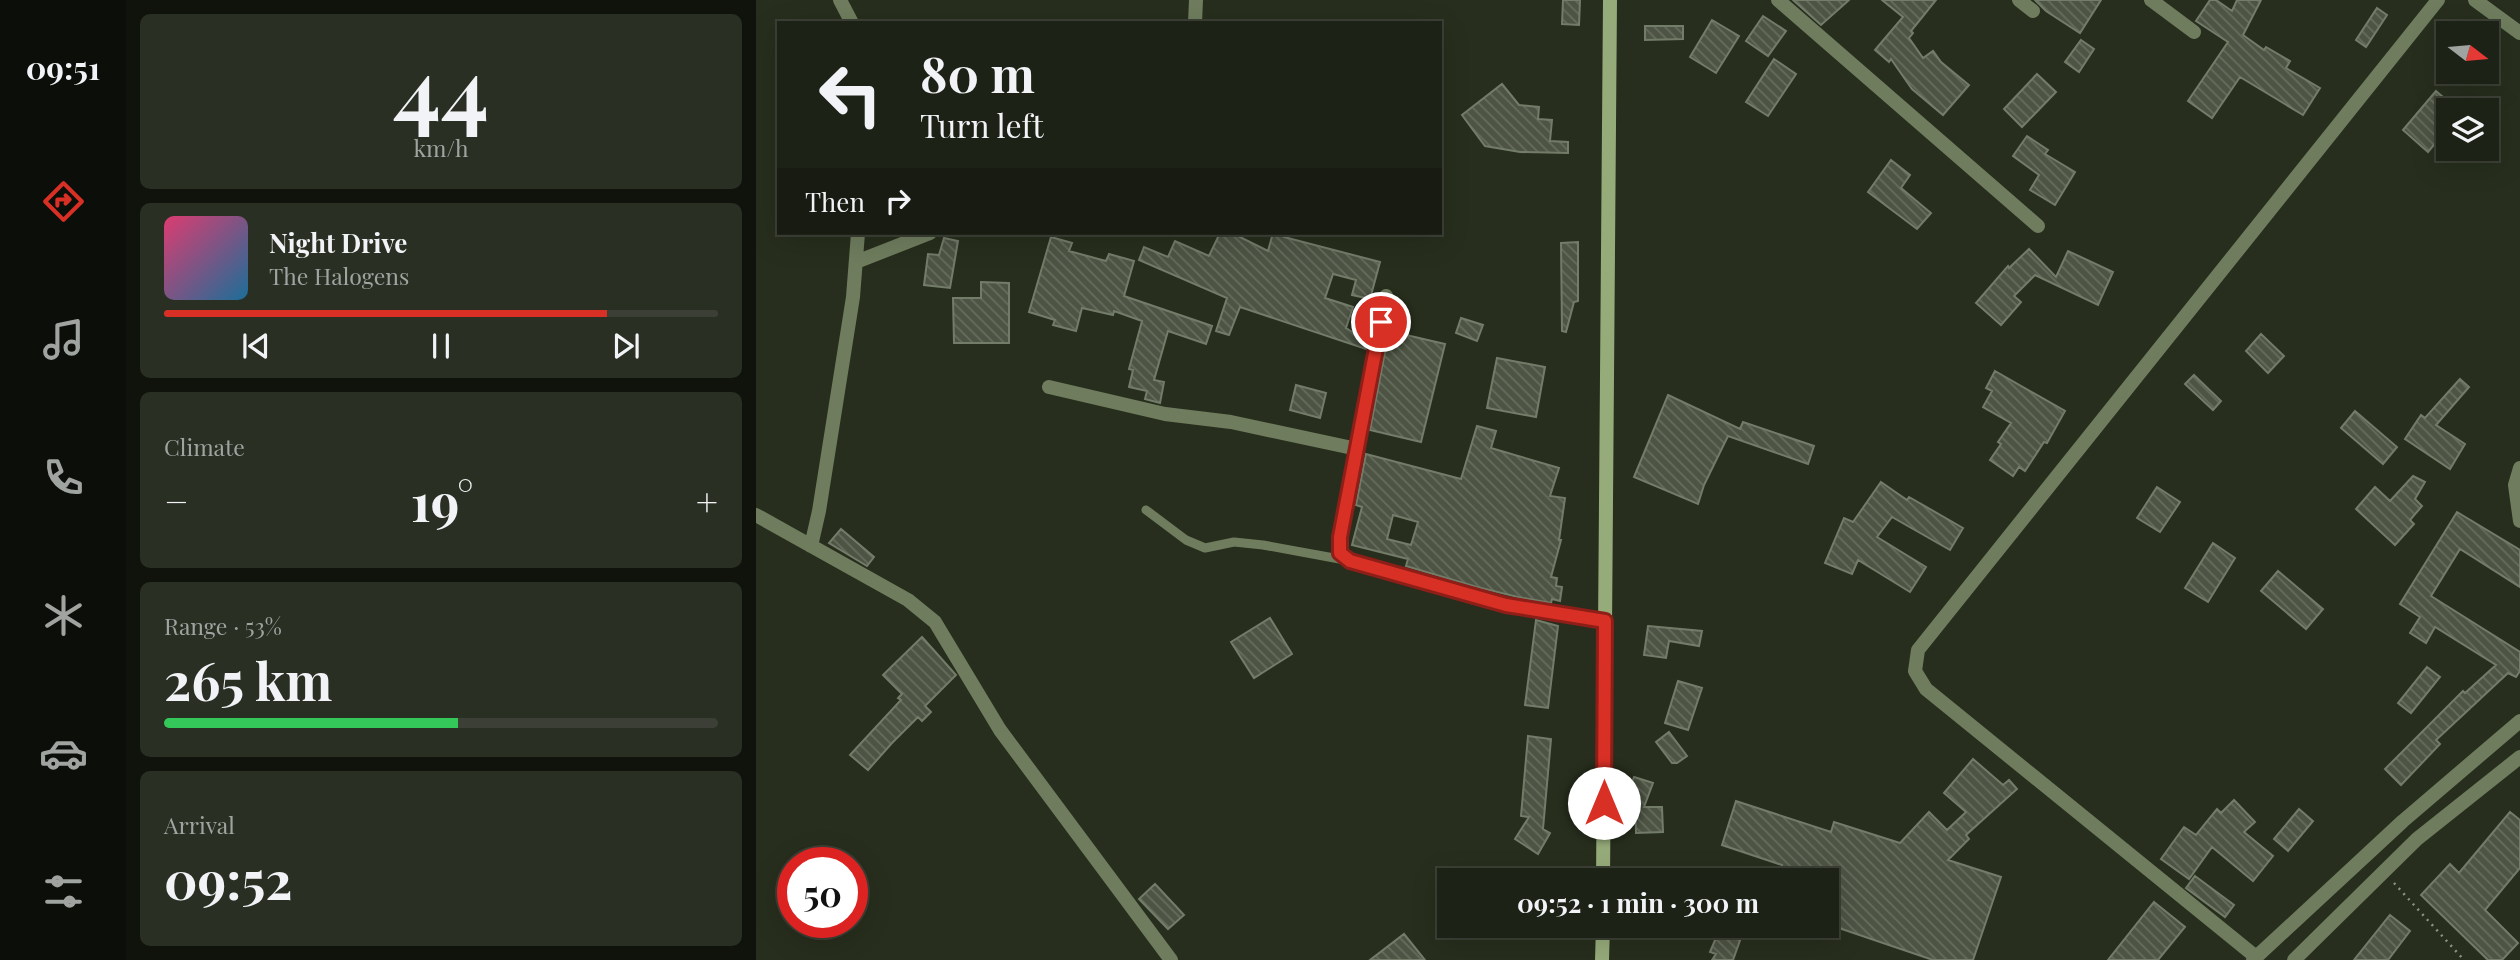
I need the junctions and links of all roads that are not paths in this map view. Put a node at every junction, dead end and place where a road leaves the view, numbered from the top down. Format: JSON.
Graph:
{"nodes":[{"id":1,"x":840,"y":0,"type":"edge"},
{"id":2,"x":1196,"y":0,"type":"edge"},
{"id":3,"x":1610,"y":0,"type":"edge"},
{"id":4,"x":1779,"y":0,"type":"edge"},
{"id":5,"x":2019,"y":0,"type":"edge"},
{"id":6,"x":2151,"y":0,"type":"edge"},
{"id":7,"x":2438,"y":0,"type":"edge"},
{"id":8,"x":2476,"y":0,"type":"edge"},
{"id":9,"x":2033,"y":11,"type":"dead end"},
{"id":10,"x":851,"y":21,"type":"edge"},
{"id":11,"x":1195,"y":21,"type":"edge"},
{"id":12,"x":2194,"y":32,"type":"dead end"},
{"id":13,"x":2520,"y":33,"type":"edge"},
{"id":14,"x":2038,"y":226,"type":"dead end"},
{"id":15,"x":858,"y":235,"type":"edge"},
{"id":16,"x":925,"y":235,"type":"edge"},
{"id":17,"x":856,"y":262,"type":"junction"},
{"id":18,"x":1386,"y":296,"type":"dead end"},
{"id":19,"x":1049,"y":387,"type":"dead end"},
{"id":20,"x":1357,"y":449,"type":"junction"},
{"id":21,"x":2520,"y":468,"type":"edge"},
{"id":22,"x":1146,"y":510,"type":"dead end"},
{"id":23,"x":756,"y":515,"type":"edge"},
{"id":24,"x":2520,"y":521,"type":"edge"},
{"id":25,"x":811,"y":546,"type":"junction"},
{"id":26,"x":1350,"y":561,"type":"junction"},
{"id":27,"x":1605,"y":621,"type":"junction"},
{"id":28,"x":2520,"y":721,"type":"edge"},
{"id":29,"x":2520,"y":757,"type":"edge"},
{"id":30,"x":2403,"y":821,"type":"junction"},
{"id":31,"x":2417,"y":839,"type":"junction"},
{"id":32,"x":1603,"y":868,"type":"edge"},
{"id":33,"x":1603,"y":938,"type":"edge"},
{"id":34,"x":2255,"y":958,"type":"edge"},
{"id":35,"x":1171,"y":960,"type":"edge"},
{"id":36,"x":1602,"y":960,"type":"edge"},
{"id":37,"x":2294,"y":960,"type":"edge"}],
"edges":[{"from":1,"to":10,"type":"street"},
{"from":2,"to":11,"type":"street"},
{"from":3,"to":27,"type":"main road"},
{"from":4,"to":14,"type":"street"},
{"from":5,"to":9,"type":"street"},
{"from":6,"to":12,"type":"street"},
{"from":7,"to":34,"type":"street"},
{"from":8,"to":13,"type":"street"},
{"from":15,"to":17,"type":"street"},
{"from":16,"to":17,"type":"street"},
{"from":17,"to":25,"type":"street"},
{"from":18,"to":20,"type":"street"},
{"from":19,"to":20,"type":"street"},
{"from":20,"to":26,"type":"street"},
{"from":21,"to":24,"type":"street"},
{"from":22,"to":26,"type":"lane"},
{"from":23,"to":25,"type":"street"},
{"from":25,"to":35,"type":"street"},
{"from":26,"to":27,"type":"street"},
{"from":27,"to":32,"type":"main road"},
{"from":28,"to":30,"type":"street"},
{"from":29,"to":31,"type":"street"},
{"from":30,"to":31,"type":"street"},
{"from":30,"to":34,"type":"street"},
{"from":31,"to":37,"type":"street"},
{"from":33,"to":36,"type":"main road"}]}
